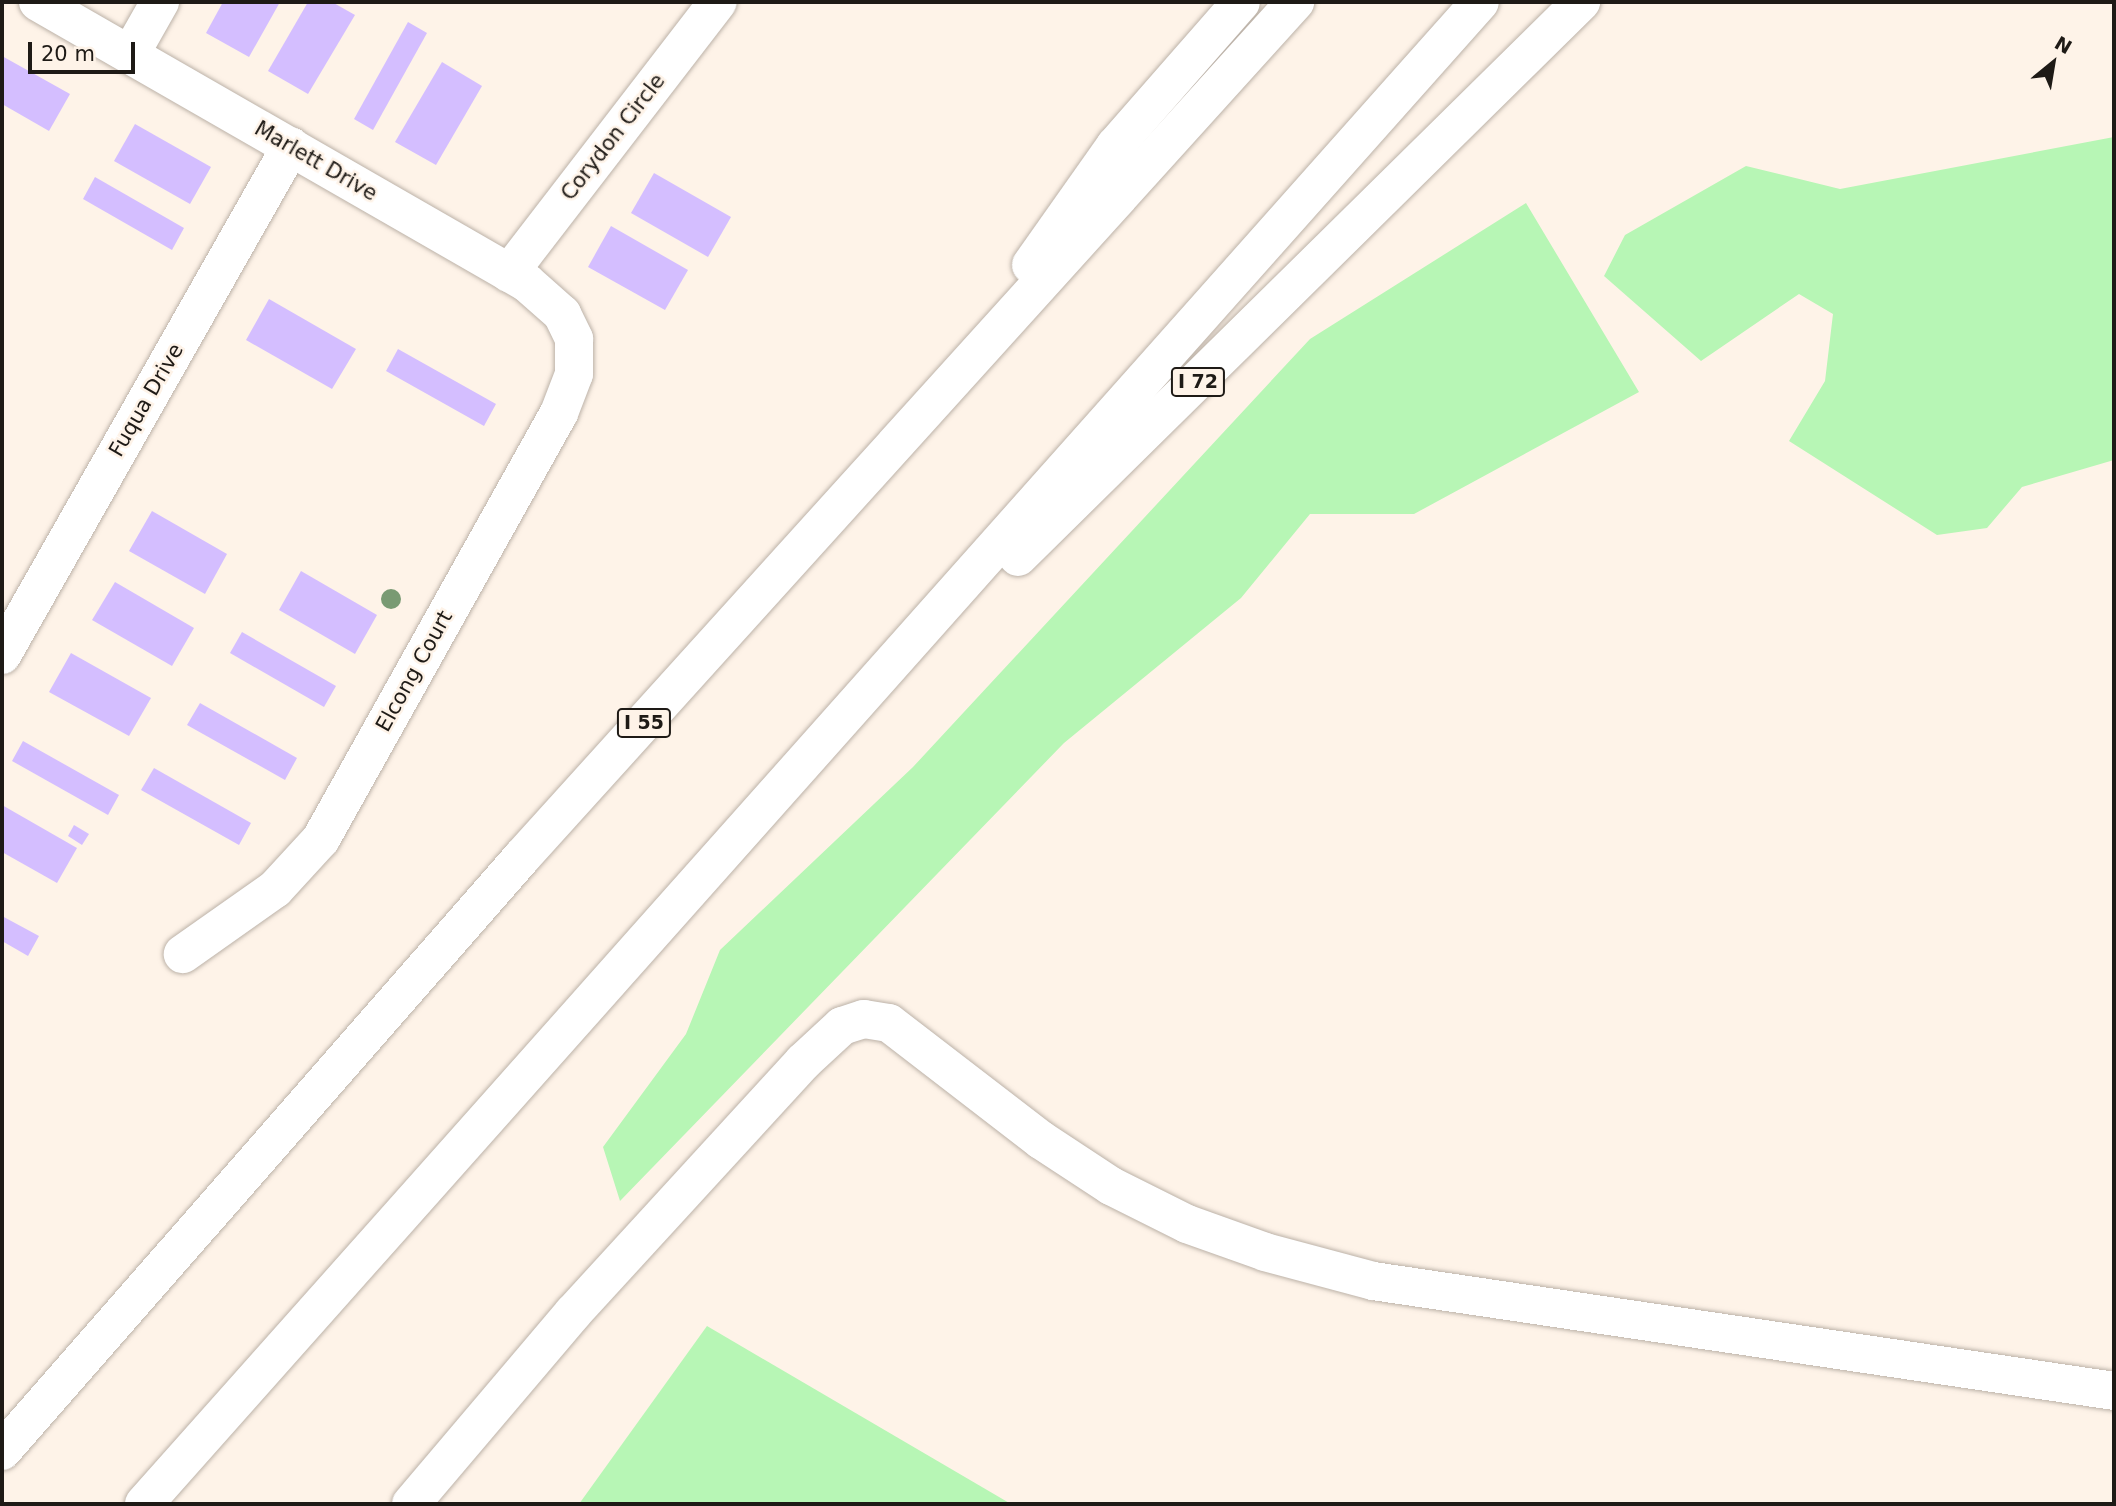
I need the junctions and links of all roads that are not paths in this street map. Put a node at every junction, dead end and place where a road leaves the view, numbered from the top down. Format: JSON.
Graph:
{"nodes":[{"id":1,"x":38,"y":2,"type":"edge"},
{"id":2,"x":160,"y":2,"type":"edge"},
{"id":3,"x":718,"y":2,"type":"edge"},
{"id":4,"x":1241,"y":2,"type":"edge"},
{"id":5,"x":1295,"y":2,"type":"edge"},
{"id":6,"x":1480,"y":2,"type":"edge"},
{"id":7,"x":1581,"y":2,"type":"edge"},
{"id":8,"x":131,"y":54,"type":"junction"},
{"id":9,"x":291,"y":146,"type":"junction"},
{"id":10,"x":509,"y":273,"type":"junction"},
{"id":11,"x":574,"y":339,"type":"joint"},
{"id":12,"x":930,"y":410,"type":"junction"},
{"id":13,"x":2,"y":654,"type":"edge"},
{"id":14,"x":810,"y":758,"type":"junction"},
{"id":15,"x":183,"y":954,"type":"dead end"},
{"id":16,"x":2114,"y":1391,"type":"edge"},
{"id":17,"x":2,"y":1451,"type":"edge"},
{"id":18,"x":144,"y":1504,"type":"edge"},
{"id":19,"x":411,"y":1504,"type":"edge"}],
"edges":[{"from":1,"to":8,"type":"main road","name":"Marlett Drive"},
{"from":2,"to":8,"type":"main road"},
{"from":3,"to":10,"type":"main road","name":"Corydon Circle"},
{"from":4,"to":12,"type":"main road"},
{"from":5,"to":12,"type":"main road","number":"I 55"},
{"from":6,"to":14,"type":"main road"},
{"from":7,"to":14,"type":"main road","number":"I 72"},
{"from":8,"to":9,"type":"main road","name":"Marlett Drive"},
{"from":9,"to":10,"type":"main road","name":"Marlett Drive"},
{"from":9,"to":13,"type":"main road","name":"Fuqua Drive"},
{"from":10,"to":11,"type":"main road","name":"Marlett Drive"},
{"from":11,"to":15,"type":"main road","name":"Elcong Court"},
{"from":12,"to":17,"type":"main road","number":"I 55"},
{"from":14,"to":18,"type":"main road"},
{"from":16,"to":19,"type":"main road"}]}
